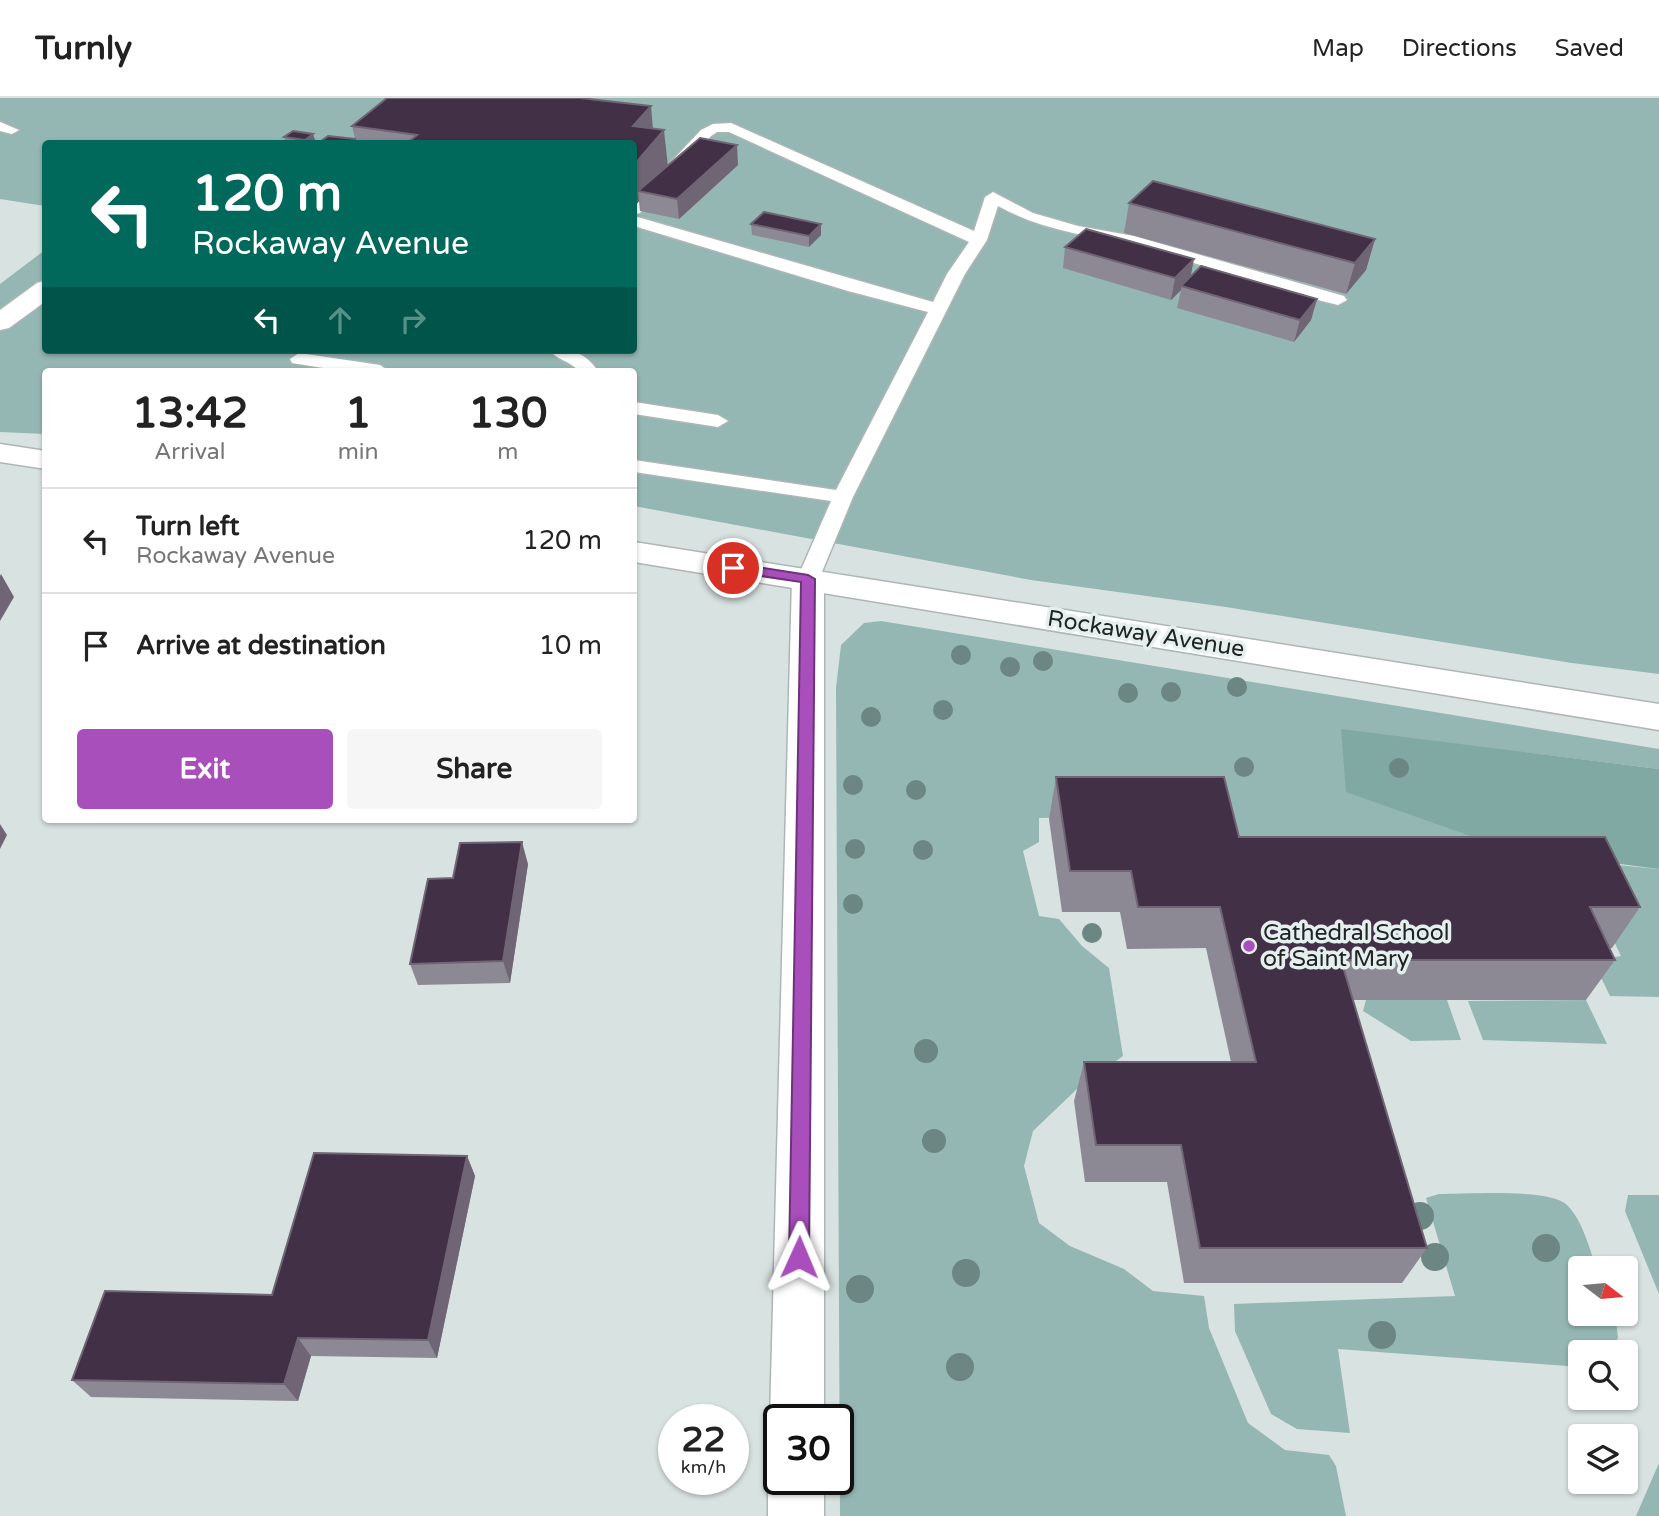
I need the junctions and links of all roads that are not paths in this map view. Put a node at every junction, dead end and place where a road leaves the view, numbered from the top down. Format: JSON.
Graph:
{"nodes":[{"id":1,"x":637,"y":207,"type":"edge"},
{"id":2,"x":637,"y":222,"type":"edge"},
{"id":3,"x":979,"y":240,"type":"junction"},
{"id":4,"x":42,"y":291,"type":"edge"},
{"id":5,"x":1338,"y":300,"type":"dead end"},
{"id":6,"x":938,"y":309,"type":"junction"},
{"id":7,"x":0,"y":322,"type":"edge"},
{"id":8,"x":567,"y":354,"type":"edge"},
{"id":9,"x":299,"y":360,"type":"edge"},
{"id":10,"x":358,"y":368,"type":"edge"},
{"id":11,"x":586,"y":368,"type":"edge"},
{"id":12,"x":637,"y":408,"type":"edge"},
{"id":13,"x":718,"y":421,"type":"dead end"},
{"id":14,"x":0,"y":453,"type":"edge"},
{"id":15,"x":42,"y":459,"type":"edge"},
{"id":16,"x":637,"y":467,"type":"edge"},
{"id":17,"x":843,"y":497,"type":"junction"},
{"id":18,"x":637,"y":552,"type":"edge"},
{"id":19,"x":808,"y":579,"type":"junction"},
{"id":20,"x":1659,"y":717,"type":"edge"},
{"id":21,"x":797,"y":1404,"type":"edge"},
{"id":22,"x":796,"y":1495,"type":"edge"},
{"id":23,"x":796,"y":1516,"type":"edge"}],
"edges":[{"from":1,"to":3,"type":"lane"},
{"from":2,"to":6,"type":"lane"},
{"from":3,"to":5,"type":"lane"},
{"from":3,"to":6,"type":"lane"},
{"from":4,"to":7,"type":"main road"},
{"from":6,"to":17,"type":"lane"},
{"from":8,"to":11,"type":"lane"},
{"from":9,"to":10,"type":"lane"},
{"from":12,"to":13,"type":"lane"},
{"from":14,"to":15,"type":"main road"},
{"from":16,"to":17,"type":"lane"},
{"from":17,"to":19,"type":"lane"},
{"from":18,"to":19,"type":"main road","name":"Rockaway Avenue"},
{"from":19,"to":20,"type":"main road","name":"Rockaway Avenue"},
{"from":19,"to":21,"type":"main road"},
{"from":22,"to":23,"type":"main road"}]}
